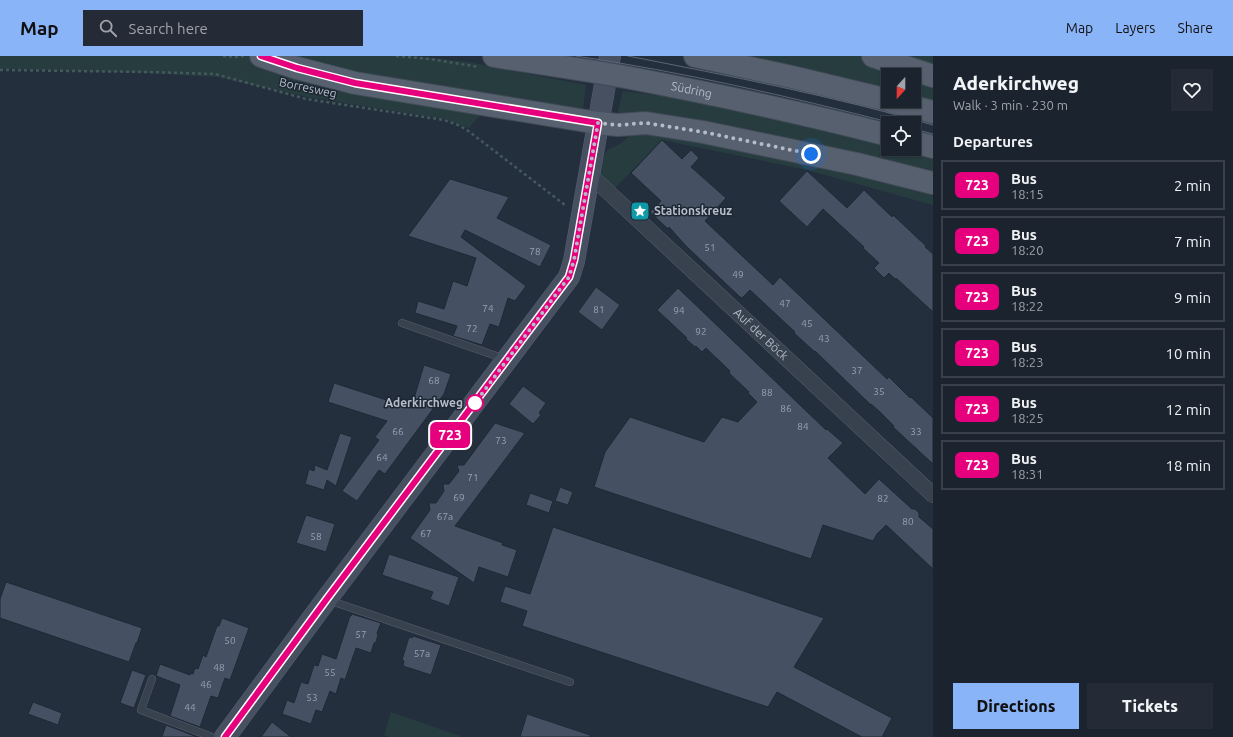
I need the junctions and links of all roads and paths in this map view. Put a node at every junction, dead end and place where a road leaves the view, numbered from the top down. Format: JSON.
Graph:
{"nodes":[{"id":1,"x":223,"y":56,"type":"edge"},
{"id":2,"x":244,"y":56,"type":"edge"},
{"id":3,"x":261,"y":56,"type":"edge"},
{"id":4,"x":494,"y":56,"type":"edge"},
{"id":5,"x":695,"y":56,"type":"edge"},
{"id":6,"x":873,"y":56,"type":"edge"},
{"id":7,"x":603,"y":64,"type":"edge"},
{"id":8,"x":0,"y":70,"type":"edge"},
{"id":9,"x":933,"y":76,"type":"edge"},
{"id":10,"x":881,"y":99,"type":"edge"},
{"id":11,"x":917,"y":108,"type":"edge"},
{"id":12,"x":933,"y":112,"type":"edge"},
{"id":13,"x":598,"y":123,"type":"junction"},
{"id":14,"x":881,"y":133,"type":"edge"},
{"id":15,"x":921,"y":144,"type":"edge"},
{"id":16,"x":933,"y":147,"type":"edge"},
{"id":17,"x":589,"y":174,"type":"junction"},
{"id":18,"x":933,"y":183,"type":"edge"},
{"id":19,"x":582,"y":217,"type":"junction"},
{"id":20,"x":402,"y":323,"type":"dead end"},
{"id":21,"x":507,"y":360,"type":"junction"},
{"id":22,"x":933,"y":495,"type":"edge"},
{"id":23,"x":326,"y":600,"type":"junction"},
{"id":24,"x":152,"y":679,"type":"dead end"},
{"id":25,"x":570,"y":682,"type":"dead end"},
{"id":26,"x":212,"y":737,"type":"edge"},
{"id":27,"x":225,"y":737,"type":"edge"}],
"edges":[{"from":1,"to":2,"type":"path"},
{"from":3,"to":13,"type":"main road"},
{"from":4,"to":7,"type":"main road","name":"Südring"},
{"from":5,"to":10,"type":"main road"},
{"from":6,"to":9,"type":"main road"},
{"from":7,"to":13,"type":"street"},
{"from":7,"to":14,"type":"main road","name":"Südring","bridge":true},
{"from":8,"to":19,"type":"path","name":"Borresweg"},
{"from":11,"to":12,"type":"main road"},
{"from":13,"to":17,"type":"street"},
{"from":13,"to":18,"type":"main road"},
{"from":15,"to":16,"type":"main road"},
{"from":17,"to":19,"type":"street"},
{"from":17,"to":22,"type":"street","name":"Auf der Böck"},
{"from":19,"to":21,"type":"street"},
{"from":20,"to":21,"type":"lane"},
{"from":21,"to":23,"type":"street"},
{"from":23,"to":25,"type":"lane"},
{"from":23,"to":27,"type":"street"},
{"from":24,"to":26,"type":"lane"}]}
